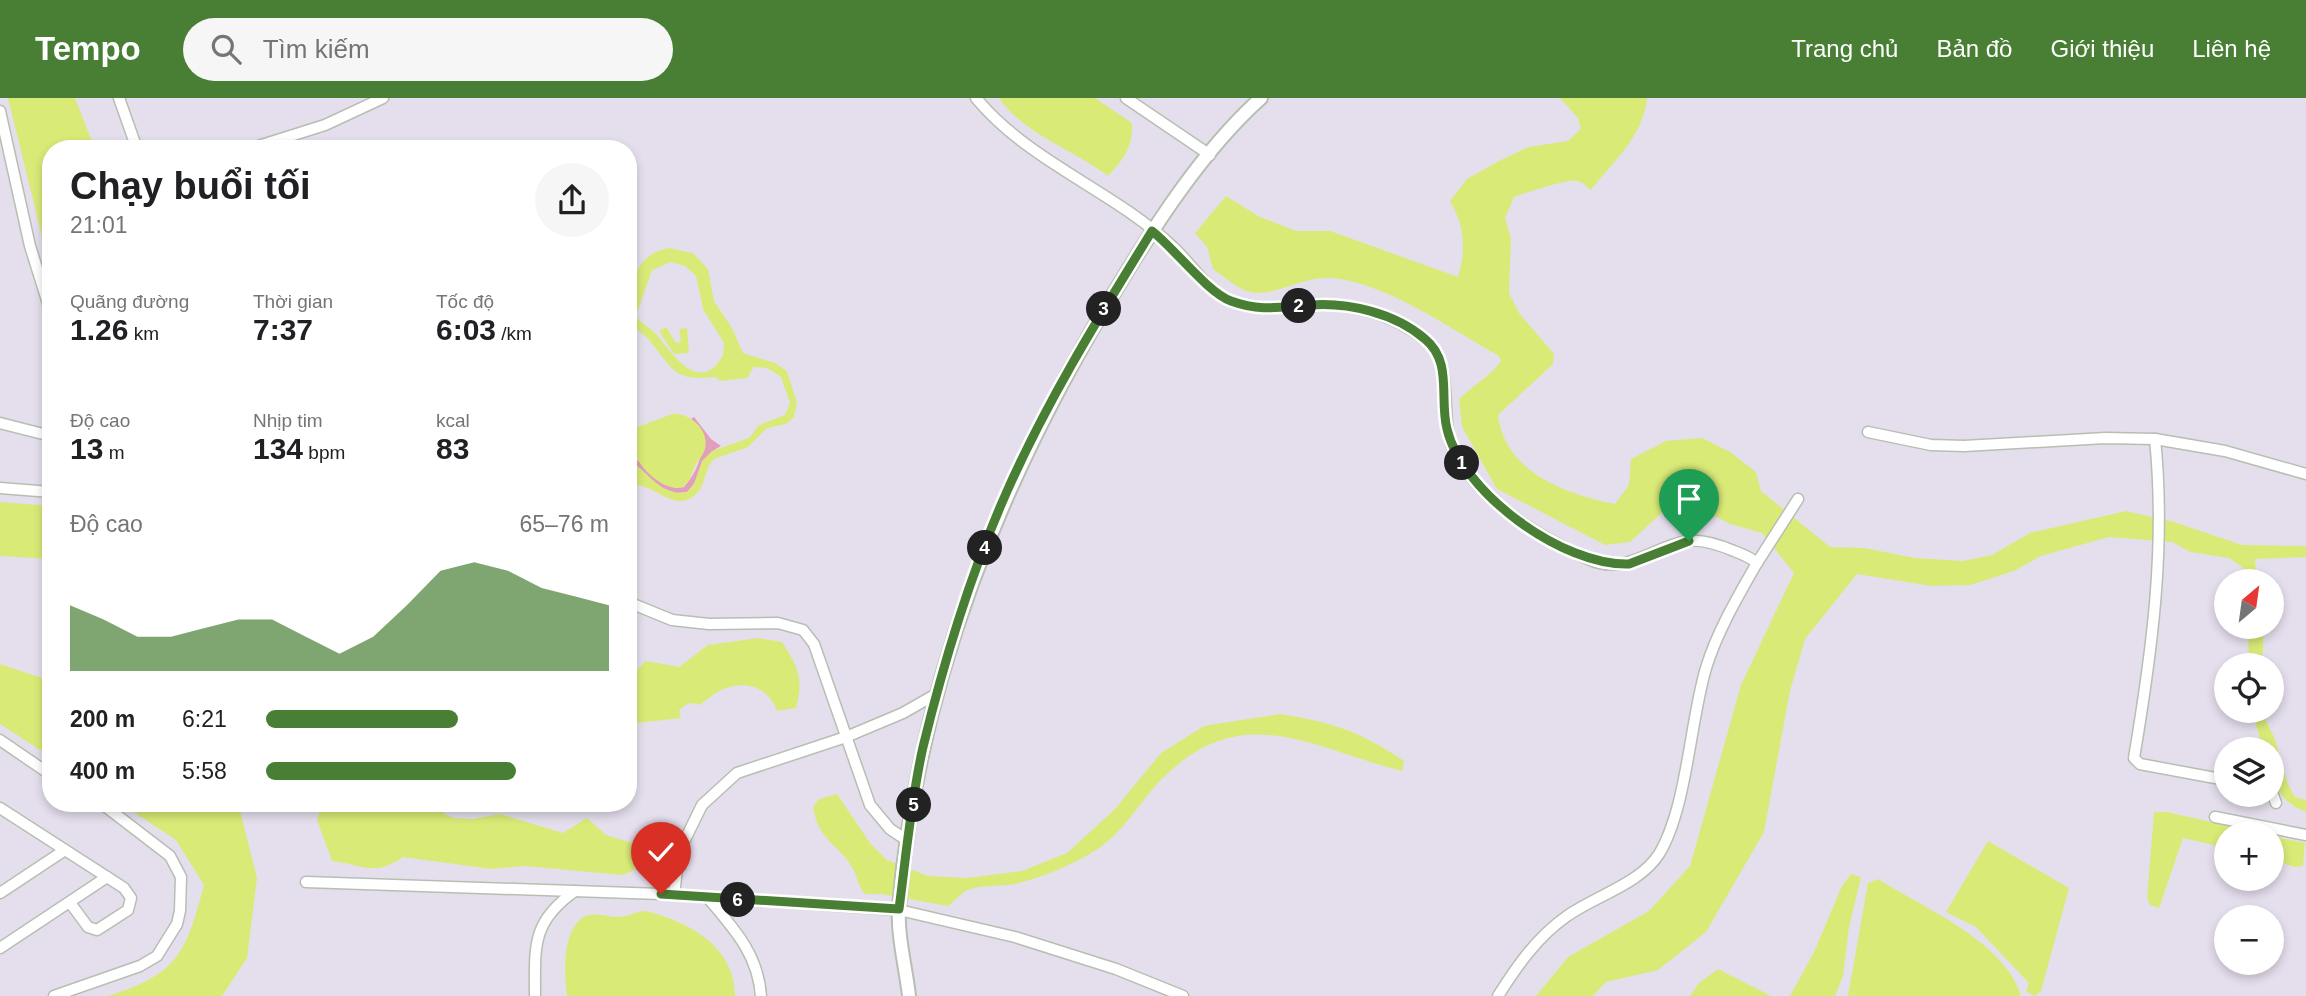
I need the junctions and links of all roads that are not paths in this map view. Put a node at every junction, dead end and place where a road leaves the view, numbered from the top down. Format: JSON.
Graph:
{"nodes":[{"id":1,"x":119,"y":98,"type":"edge"},
{"id":2,"x":383,"y":98,"type":"edge"},
{"id":3,"x":976,"y":98,"type":"edge"},
{"id":4,"x":1126,"y":98,"type":"edge"},
{"id":5,"x":1261,"y":98,"type":"edge"},
{"id":6,"x":0,"y":111,"type":"edge"},
{"id":7,"x":134,"y":140,"type":"edge"},
{"id":8,"x":278,"y":140,"type":"edge"},
{"id":9,"x":1210,"y":155,"type":"junction"},
{"id":10,"x":1152,"y":231,"type":"junction"},
{"id":11,"x":42,"y":284,"type":"edge"},
{"id":12,"x":0,"y":423,"type":"edge"},
{"id":13,"x":1868,"y":432,"type":"dead end"},
{"id":14,"x":42,"y":434,"type":"edge"},
{"id":15,"x":2155,"y":439,"type":"junction"},
{"id":16,"x":2306,"y":474,"type":"edge"},
{"id":17,"x":0,"y":488,"type":"edge"},
{"id":18,"x":42,"y":491,"type":"edge"},
{"id":19,"x":1798,"y":499,"type":"dead end"},
{"id":20,"x":1757,"y":563,"type":"junction"},
{"id":21,"x":637,"y":606,"type":"edge"},
{"id":22,"x":938,"y":693,"type":"junction"},
{"id":23,"x":846,"y":737,"type":"junction"},
{"id":24,"x":0,"y":740,"type":"edge"},
{"id":25,"x":42,"y":769,"type":"edge"},
{"id":26,"x":2214,"y":778,"type":"edge"},
{"id":27,"x":0,"y":808,"type":"edge"},
{"id":28,"x":113,"y":812,"type":"edge"},
{"id":29,"x":2216,"y":817,"type":"dead end"},
{"id":30,"x":2306,"y":835,"type":"edge"},
{"id":31,"x":908,"y":841,"type":"junction"},
{"id":32,"x":65,"y":850,"type":"junction"},
{"id":33,"x":107,"y":877,"type":"junction"},
{"id":34,"x":306,"y":882,"type":"dead end"},
{"id":35,"x":575,"y":890,"type":"junction"},
{"id":36,"x":0,"y":894,"type":"edge"},
{"id":37,"x":674,"y":895,"type":"junction"},
{"id":38,"x":709,"y":898,"type":"junction"},
{"id":39,"x":71,"y":904,"type":"junction"},
{"id":40,"x":899,"y":909,"type":"junction"},
{"id":41,"x":0,"y":948,"type":"edge"},
{"id":42,"x":54,"y":996,"type":"edge"},
{"id":43,"x":535,"y":996,"type":"edge"},
{"id":44,"x":761,"y":996,"type":"edge"},
{"id":45,"x":909,"y":996,"type":"edge"},
{"id":46,"x":1182,"y":996,"type":"edge"},
{"id":47,"x":1498,"y":996,"type":"edge"}],
"edges":[{"from":1,"to":7,"type":"street"},
{"from":2,"to":8,"type":"street"},
{"from":3,"to":10,"type":"street"},
{"from":4,"to":9,"type":"street"},
{"from":5,"to":9,"type":"street"},
{"from":6,"to":11,"type":"street"},
{"from":9,"to":10,"type":"street"},
{"from":10,"to":20,"type":"street"},
{"from":10,"to":22,"type":"street"},
{"from":12,"to":14,"type":"street"},
{"from":13,"to":15,"type":"street"},
{"from":15,"to":16,"type":"street"},
{"from":15,"to":26,"type":"street"},
{"from":17,"to":18,"type":"street"},
{"from":19,"to":20,"type":"street"},
{"from":20,"to":47,"type":"street"},
{"from":21,"to":23,"type":"street"},
{"from":22,"to":23,"type":"street"},
{"from":22,"to":31,"type":"street"},
{"from":23,"to":31,"type":"street"},
{"from":23,"to":37,"type":"street"},
{"from":24,"to":25,"type":"street"},
{"from":27,"to":32,"type":"street"},
{"from":28,"to":42,"type":"street"},
{"from":29,"to":30,"type":"street"},
{"from":31,"to":40,"type":"street"},
{"from":32,"to":33,"type":"street"},
{"from":32,"to":36,"type":"street"},
{"from":33,"to":39,"type":"street"},
{"from":33,"to":39,"type":"street"},
{"from":34,"to":35,"type":"street"},
{"from":35,"to":37,"type":"street"},
{"from":35,"to":43,"type":"street"},
{"from":37,"to":38,"type":"street"},
{"from":38,"to":40,"type":"street"},
{"from":38,"to":44,"type":"street"},
{"from":39,"to":41,"type":"street"},
{"from":40,"to":45,"type":"street"},
{"from":40,"to":46,"type":"street"}]}
